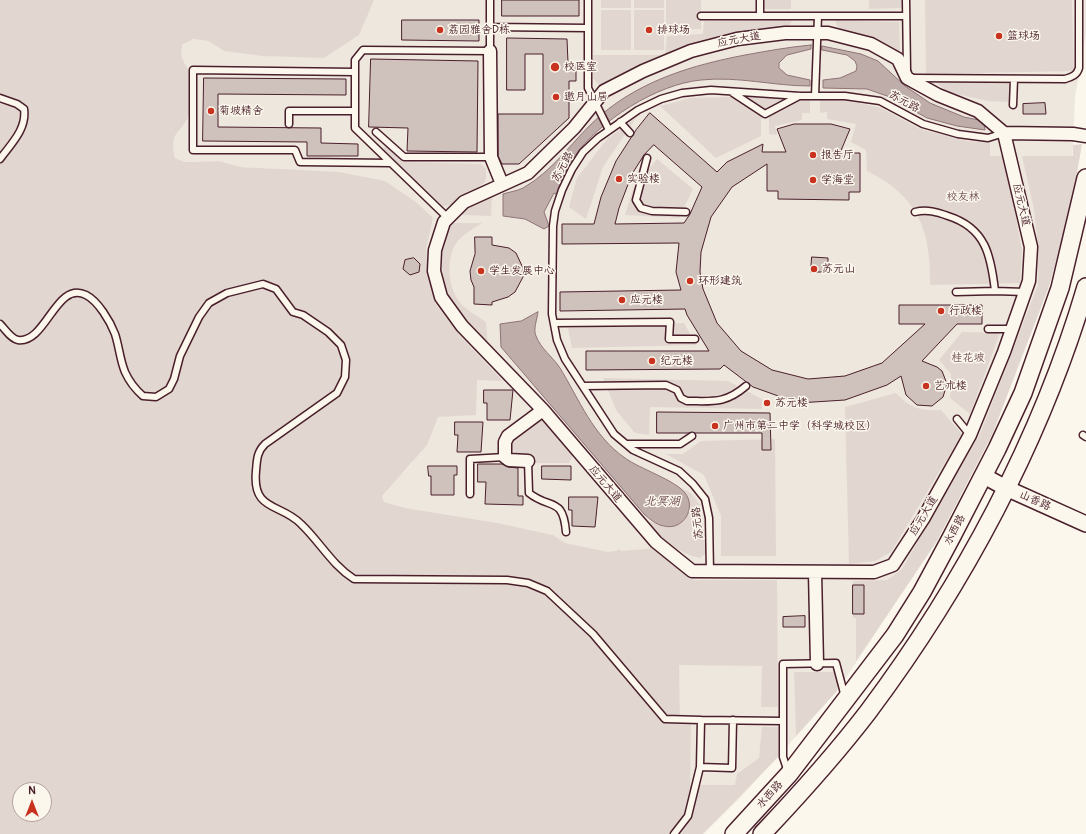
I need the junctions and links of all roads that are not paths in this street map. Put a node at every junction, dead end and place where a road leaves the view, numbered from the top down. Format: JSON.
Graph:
{"nodes":[{"id":1,"x":490,"y":0,"type":"edge"},
{"id":2,"x":588,"y":0,"type":"edge"},
{"id":3,"x":760,"y":0,"type":"edge"},
{"id":4,"x":906,"y":0,"type":"edge"},
{"id":5,"x":1079,"y":0,"type":"edge"},
{"id":6,"x":701,"y":16,"type":"dead end"},
{"id":7,"x":760,"y":16,"type":"junction"},
{"id":8,"x":818,"y":16,"type":"junction"},
{"id":9,"x":906,"y":16,"type":"junction"},
{"id":10,"x":490,"y":27,"type":"junction"},
{"id":11,"x":588,"y":28,"type":"junction"},
{"id":12,"x":818,"y":33,"type":"junction"},
{"id":13,"x":490,"y":51,"type":"junction"},
{"id":14,"x":355,"y":72,"type":"junction"},
{"id":15,"x":907,"y":78,"type":"junction"},
{"id":16,"x":1014,"y":79,"type":"junction"},
{"id":17,"x":732,"y":92,"type":"junction"},
{"id":18,"x":800,"y":96,"type":"junction"},
{"id":19,"x":814,"y":96,"type":"junction"},
{"id":20,"x":0,"y":98,"type":"edge"},
{"id":21,"x":595,"y":102,"type":"junction"},
{"id":22,"x":1013,"y":105,"type":"dead end"},
{"id":23,"x":355,"y":111,"type":"junction"},
{"id":24,"x":620,"y":122,"type":"junction"},
{"id":25,"x":289,"y":124,"type":"dead end"},
{"id":26,"x":609,"y":130,"type":"junction"},
{"id":27,"x":376,"y":132,"type":"dead end"},
{"id":28,"x":630,"y":133,"type":"dead end"},
{"id":29,"x":1004,"y":133,"type":"junction"},
{"id":30,"x":1086,"y":136,"type":"edge"},
{"id":31,"x":289,"y":143,"type":"dead end"},
{"id":32,"x":289,"y":150,"type":"junction"},
{"id":33,"x":491,"y":157,"type":"junction"},
{"id":34,"x":647,"y":158,"type":"dead end"},
{"id":35,"x":0,"y":159,"type":"edge"},
{"id":36,"x":391,"y":163,"type":"junction"},
{"id":37,"x":1086,"y":178,"type":"edge"},
{"id":38,"x":502,"y":184,"type":"junction"},
{"id":39,"x":686,"y":212,"type":"dead end"},
{"id":40,"x":915,"y":212,"type":"dead end"},
{"id":41,"x":448,"y":218,"type":"junction"},
{"id":42,"x":1086,"y":287,"type":"edge"},
{"id":43,"x":995,"y":291,"type":"junction"},
{"id":44,"x":956,"y":292,"type":"dead end"},
{"id":45,"x":1025,"y":292,"type":"junction"},
{"id":46,"x":554,"y":323,"type":"junction"},
{"id":47,"x":0,"y":324,"type":"edge"},
{"id":48,"x":988,"y":328,"type":"dead end"},
{"id":49,"x":1012,"y":329,"type":"junction"},
{"id":50,"x":695,"y":339,"type":"dead end"},
{"id":51,"x":583,"y":386,"type":"junction"},
{"id":52,"x":746,"y":386,"type":"dead end"},
{"id":53,"x":543,"y":410,"type":"junction"},
{"id":54,"x":957,"y":419,"type":"dead end"},
{"id":55,"x":970,"y":435,"type":"junction"},
{"id":56,"x":692,"y":436,"type":"dead end"},
{"id":57,"x":626,"y":444,"type":"junction"},
{"id":58,"x":505,"y":457,"type":"junction"},
{"id":59,"x":528,"y":461,"type":"joint"},
{"id":60,"x":984,"y":476,"type":"junction"},
{"id":61,"x":1006,"y":488,"type":"junction"},
{"id":62,"x":470,"y":494,"type":"dead end"},
{"id":63,"x":1086,"y":524,"type":"edge"},
{"id":64,"x":566,"y":532,"type":"dead end"},
{"id":65,"x":815,"y":572,"type":"junction"},
{"id":66,"x":710,"y":573,"type":"junction"},
{"id":67,"x":817,"y":664,"type":"junction"},
{"id":68,"x":846,"y":700,"type":"junction"},
{"id":69,"x":701,"y":720,"type":"junction"},
{"id":70,"x":733,"y":720,"type":"junction"},
{"id":71,"x":783,"y":721,"type":"junction"},
{"id":72,"x":700,"y":767,"type":"junction"},
{"id":73,"x":789,"y":774,"type":"junction"},
{"id":74,"x":674,"y":834,"type":"edge"},
{"id":75,"x":734,"y":834,"type":"edge"},
{"id":76,"x":762,"y":834,"type":"edge"}],
"edges":[{"from":1,"to":10,"type":"lane"},
{"from":2,"to":11,"type":"lane"},
{"from":3,"to":7,"type":"lane"},
{"from":4,"to":9,"type":"lane"},
{"from":5,"to":16,"type":"lane"},
{"from":6,"to":7,"type":"lane"},
{"from":7,"to":8,"type":"lane"},
{"from":8,"to":9,"type":"lane"},
{"from":8,"to":12,"type":"lane"},
{"from":9,"to":15,"type":"lane"},
{"from":10,"to":11,"type":"lane"},
{"from":10,"to":13,"type":"lane"},
{"from":11,"to":21,"type":"lane"},
{"from":12,"to":15,"type":"street","name":"应元大道"},
{"from":12,"to":19,"type":"lane"},
{"from":12,"to":21,"type":"street","name":"应元大道"},
{"from":13,"to":14,"type":"lane"},
{"from":13,"to":33,"type":"street"},
{"from":14,"to":23,"type":"lane"},
{"from":14,"to":32,"type":"lane"},
{"from":15,"to":16,"type":"lane"},
{"from":15,"to":29,"type":"street"},
{"from":16,"to":22,"type":"lane"},
{"from":17,"to":18,"type":"lane","name":"苏元路"},
{"from":17,"to":18,"type":"lane"},
{"from":17,"to":24,"type":"lane","name":"苏元路"},
{"from":18,"to":19,"type":"lane","name":"苏元路"},
{"from":19,"to":29,"type":"lane","name":"苏元路"},
{"from":20,"to":35,"type":"lane"},
{"from":21,"to":26,"type":"lane"},
{"from":21,"to":38,"type":"street","name":"应元大道"},
{"from":23,"to":25,"type":"lane"},
{"from":23,"to":36,"type":"lane"},
{"from":24,"to":26,"type":"lane","name":"苏元路"},
{"from":24,"to":28,"type":"lane"},
{"from":26,"to":46,"type":"lane","name":"苏元路"},
{"from":27,"to":33,"type":"lane"},
{"from":29,"to":30,"type":"street"},
{"from":29,"to":45,"type":"street","name":"应元大道"},
{"from":31,"to":32,"type":"lane"},
{"from":32,"to":36,"type":"lane"},
{"from":33,"to":38,"type":"street"},
{"from":34,"to":39,"type":"lane"},
{"from":36,"to":41,"type":"lane"},
{"from":37,"to":60,"type":"main road","name":"水西路"},
{"from":38,"to":41,"type":"street","name":"应元大道"},
{"from":40,"to":43,"type":"lane"},
{"from":41,"to":53,"type":"street","name":"应元大道"},
{"from":42,"to":61,"type":"main road","name":"水西路"},
{"from":43,"to":44,"type":"lane"},
{"from":43,"to":45,"type":"lane"},
{"from":45,"to":49,"type":"street","name":"应元大道"},
{"from":46,"to":50,"type":"lane"},
{"from":46,"to":51,"type":"lane","name":"苏元路"},
{"from":47,"to":69,"type":"lane"},
{"from":48,"to":49,"type":"lane"},
{"from":49,"to":55,"type":"street","name":"应元大道"},
{"from":51,"to":52,"type":"lane"},
{"from":51,"to":57,"type":"lane","name":"苏元路"},
{"from":53,"to":58,"type":"street"},
{"from":53,"to":66,"type":"street","name":"应元大道"},
{"from":54,"to":55,"type":"lane"},
{"from":55,"to":65,"type":"street","name":"应元大道"},
{"from":56,"to":57,"type":"lane"},
{"from":57,"to":66,"type":"lane","name":"苏元路"},
{"from":58,"to":59,"type":"street"},
{"from":58,"to":62,"type":"lane"},
{"from":59,"to":64,"type":"lane"},
{"from":60,"to":61,"type":"street","name":"山香路"},
{"from":60,"to":68,"type":"main road","name":"水西路"},
{"from":61,"to":63,"type":"street","name":"山香路"},
{"from":61,"to":76,"type":"main road","name":"水西路"},
{"from":65,"to":66,"type":"street","name":"应元大道"},
{"from":65,"to":67,"type":"street"},
{"from":67,"to":68,"type":"lane"},
{"from":67,"to":71,"type":"lane"},
{"from":68,"to":73,"type":"main road","name":"水西路"},
{"from":69,"to":70,"type":"lane"},
{"from":69,"to":72,"type":"lane"},
{"from":70,"to":71,"type":"lane"},
{"from":70,"to":72,"type":"lane"},
{"from":71,"to":73,"type":"lane"},
{"from":72,"to":74,"type":"lane"},
{"from":73,"to":75,"type":"main road","name":"水西路"}]}
